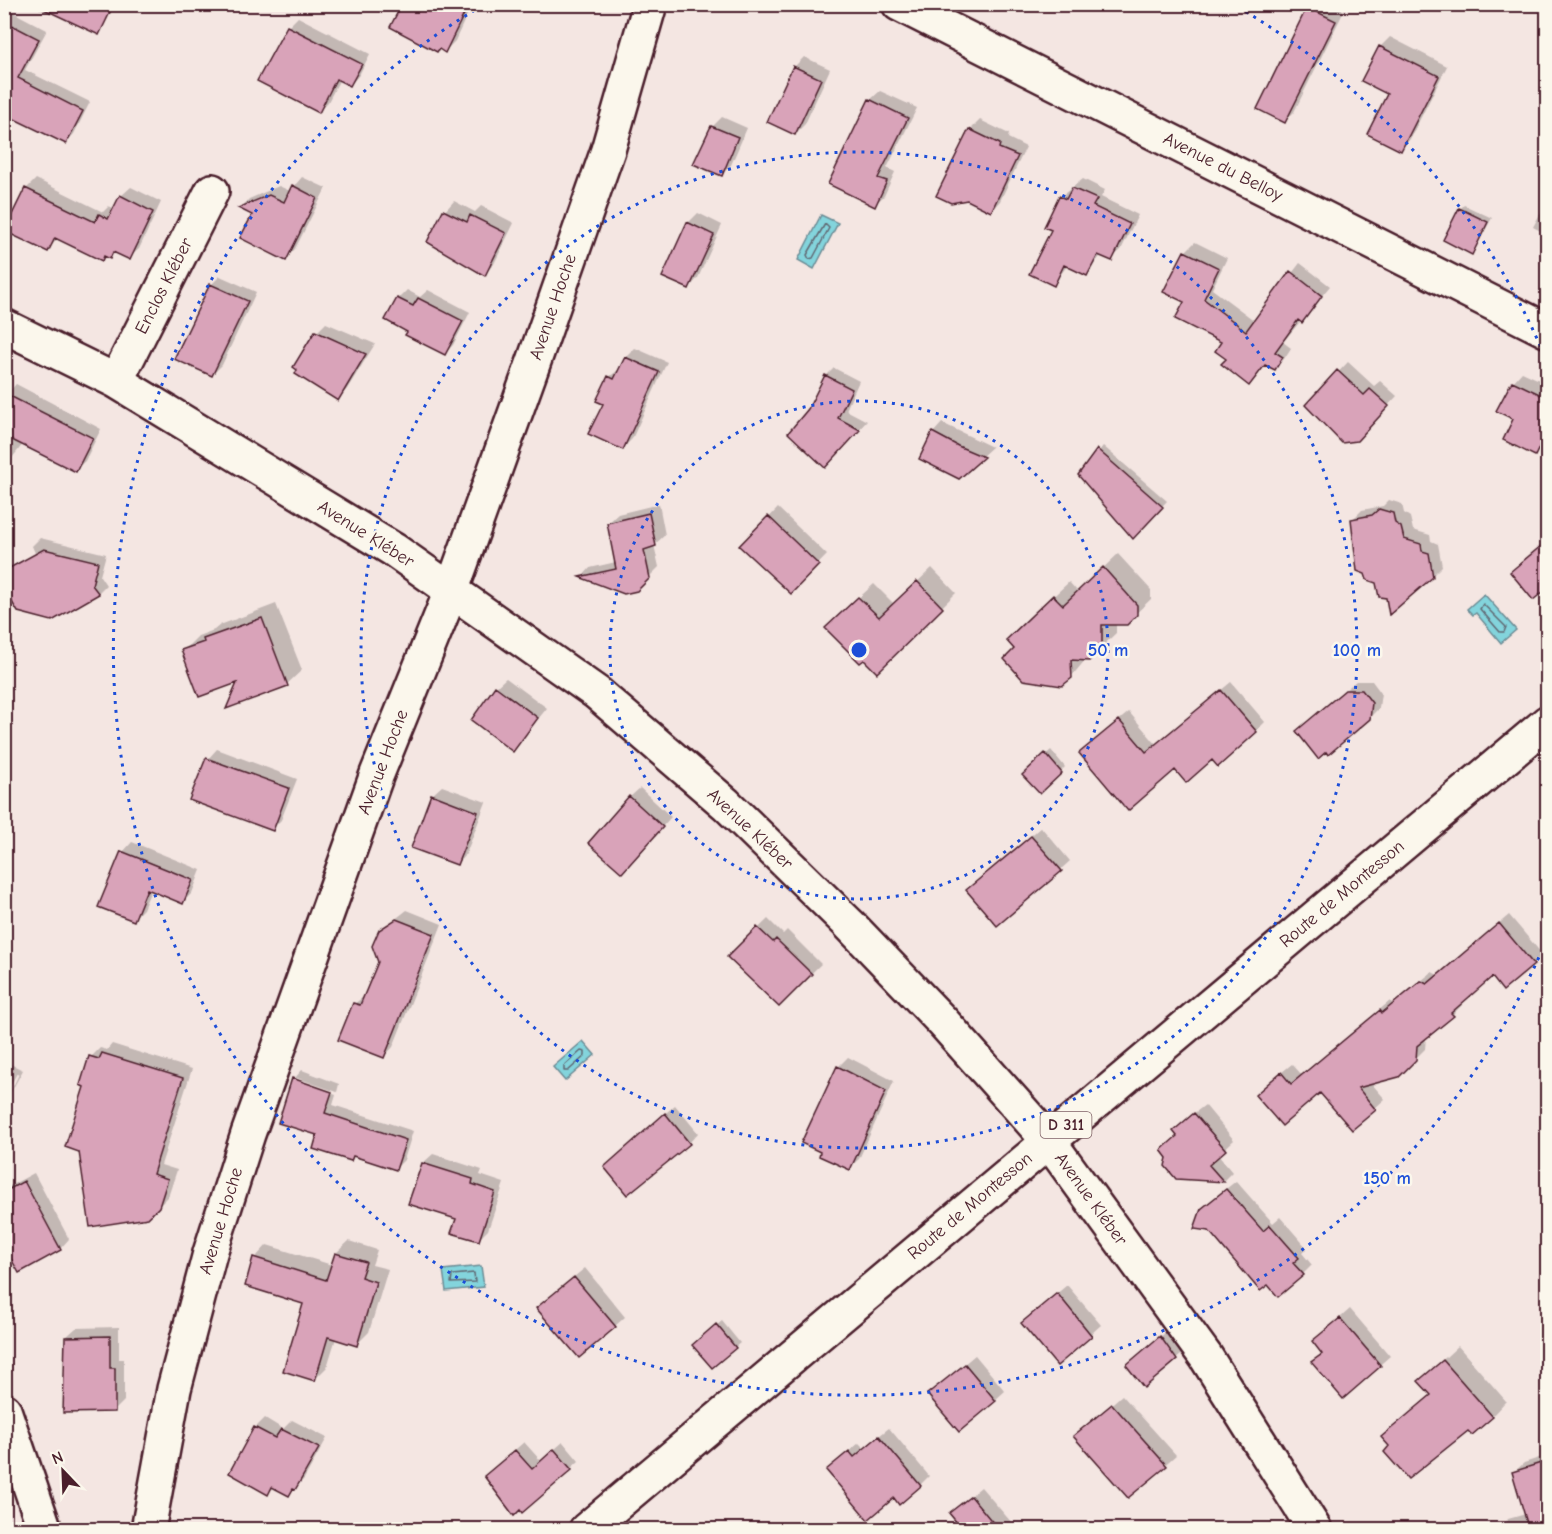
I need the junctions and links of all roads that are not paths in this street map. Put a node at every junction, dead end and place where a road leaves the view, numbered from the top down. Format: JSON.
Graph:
{"nodes":[{"id":1,"x":650,"y":4,"type":"edge"},
{"id":2,"x":898,"y":4,"type":"edge"},
{"id":3,"x":212,"y":191,"type":"dead end"},
{"id":4,"x":4,"y":326,"type":"edge"},
{"id":5,"x":1548,"y":331,"type":"edge"},
{"id":6,"x":116,"y":381,"type":"junction"},
{"id":7,"x":452,"y":589,"type":"junction"},
{"id":8,"x":1548,"y":722,"type":"edge"},
{"id":9,"x":1048,"y":1140,"type":"junction"},
{"id":10,"x":4,"y":1410,"type":"edge"},
{"id":11,"x":45,"y":1530,"type":"edge"},
{"id":12,"x":148,"y":1530,"type":"edge"},
{"id":13,"x":586,"y":1530,"type":"edge"},
{"id":14,"x":1315,"y":1530,"type":"edge"}],
"edges":[{"from":1,"to":7,"type":"street","name":"Avenue Hoche"},
{"from":2,"to":5,"type":"street","name":"Avenue du Belloy"},
{"from":3,"to":6,"type":"street","name":"Enclos Kléber"},
{"from":4,"to":6,"type":"street","name":"Avenue Kléber"},
{"from":6,"to":7,"type":"street","name":"Avenue Kléber"},
{"from":7,"to":9,"type":"street","name":"Avenue Kléber"},
{"from":7,"to":12,"type":"street","name":"Avenue Hoche"},
{"from":8,"to":9,"type":"street","name":"Route de Montesson","number":"D 311"},
{"from":9,"to":13,"type":"street","name":"Route de Montesson","number":"D 311"},
{"from":9,"to":14,"type":"street","name":"Avenue Kléber"},
{"from":10,"to":11,"type":"street"}]}
